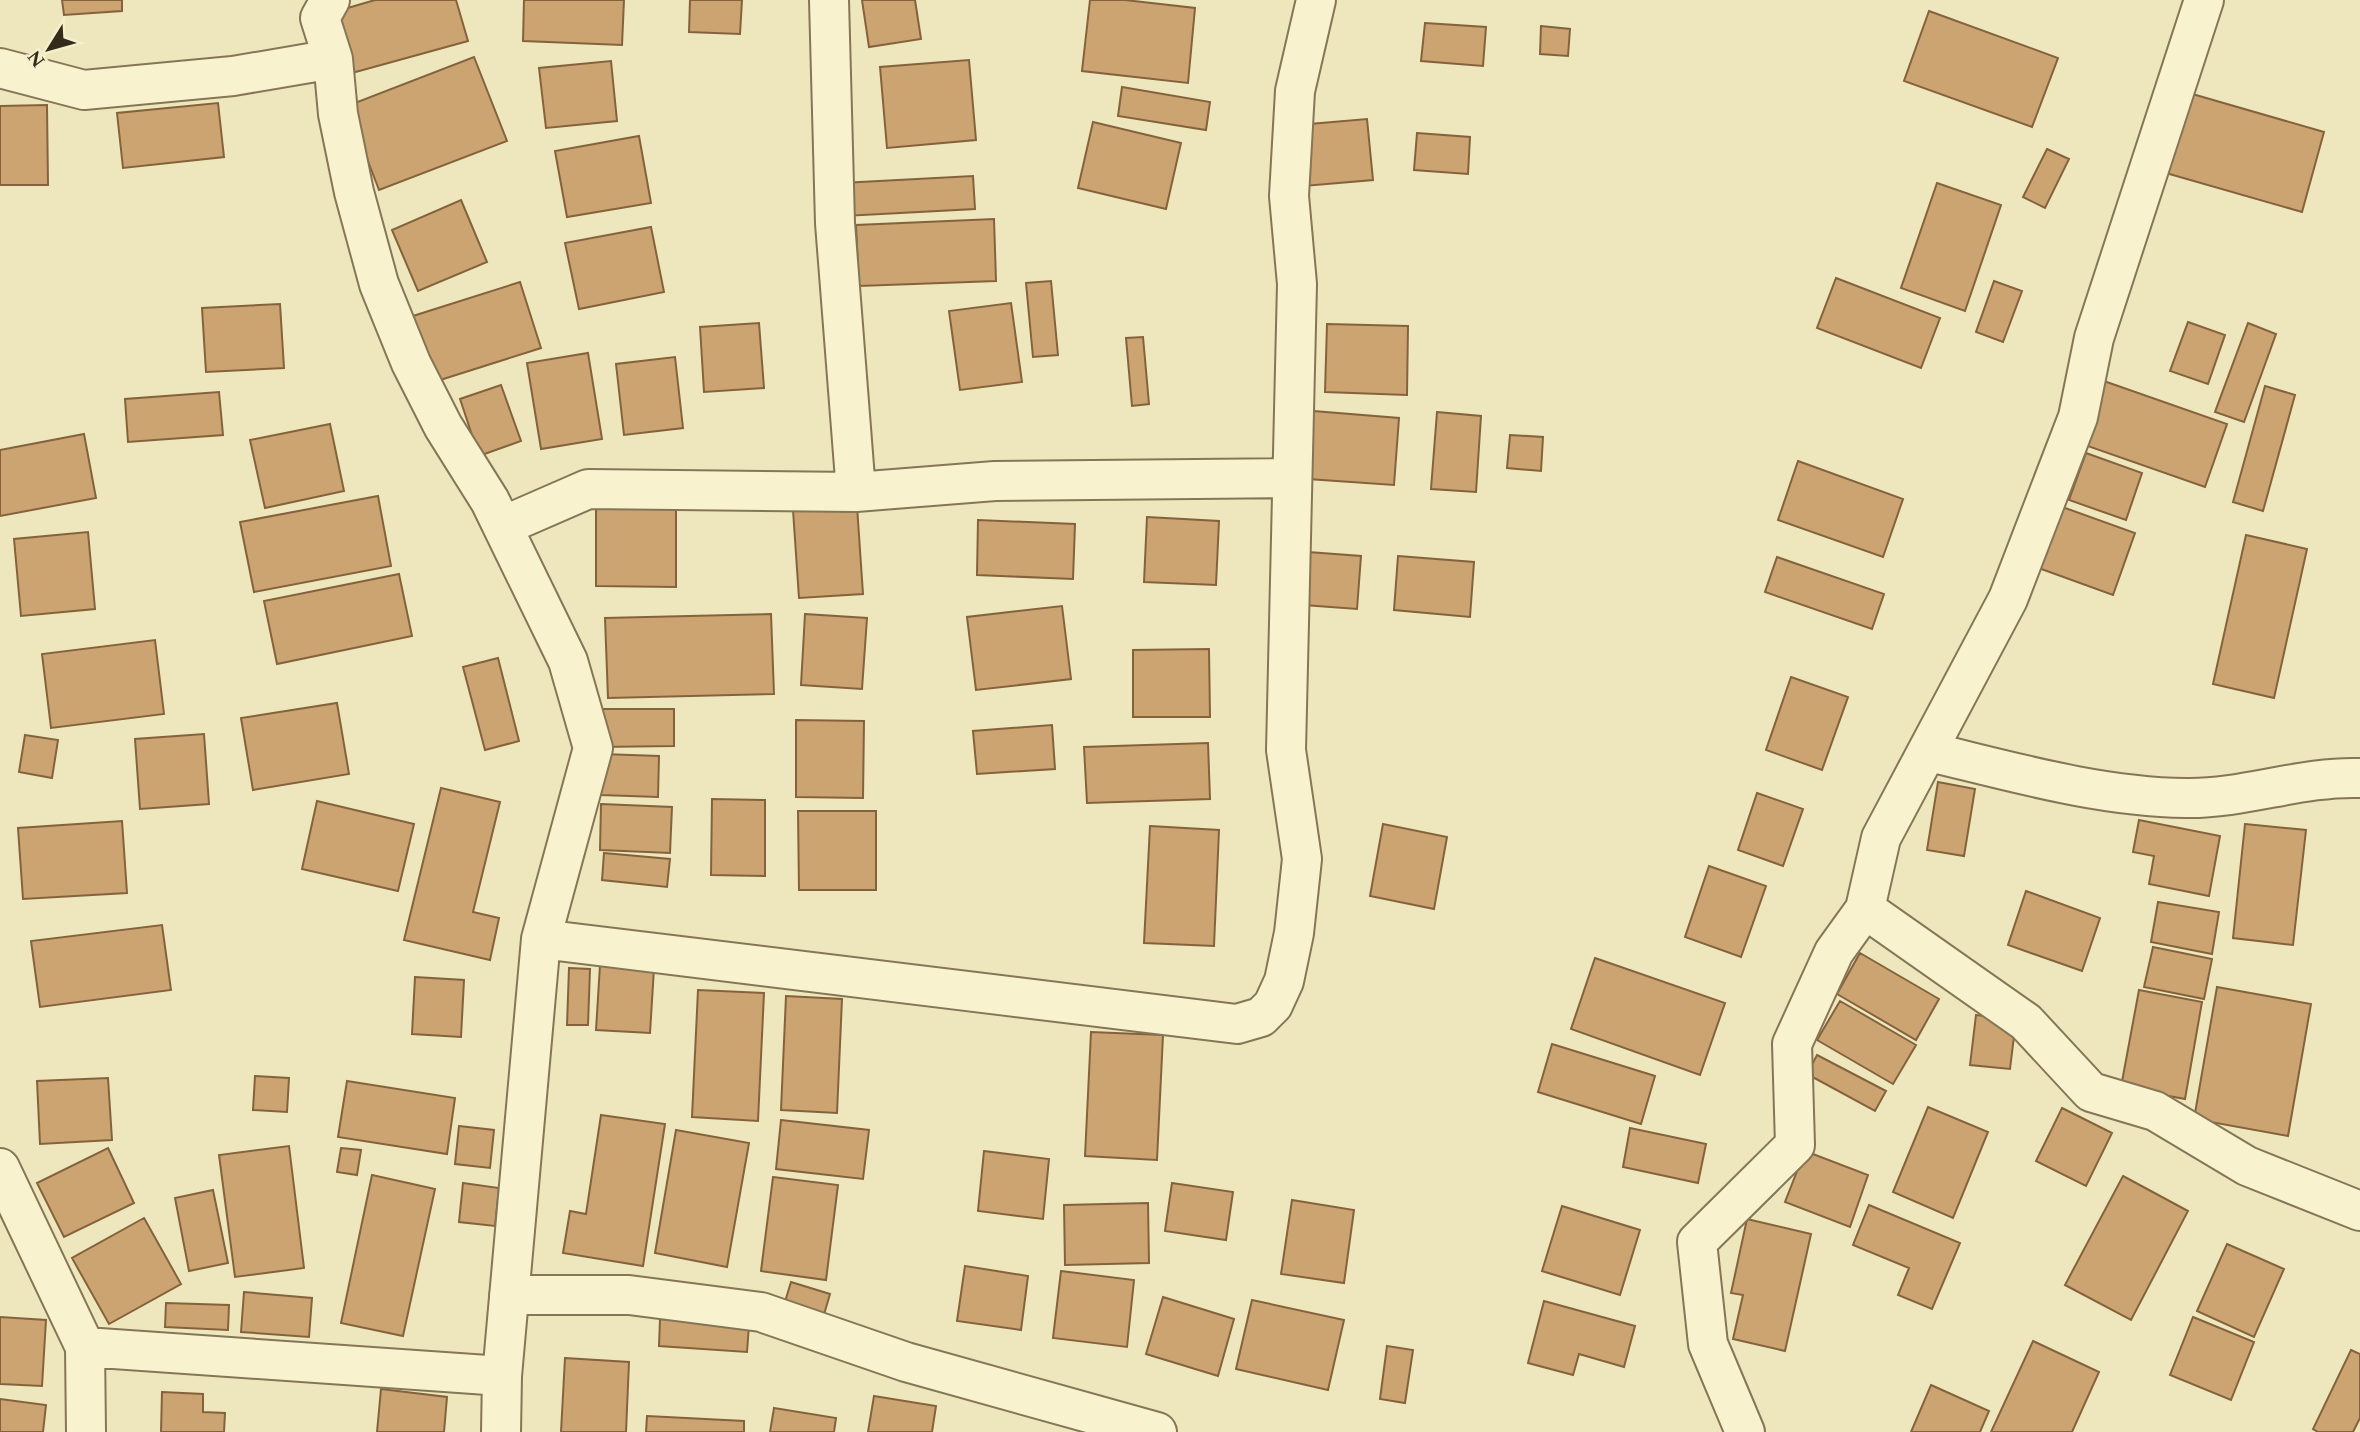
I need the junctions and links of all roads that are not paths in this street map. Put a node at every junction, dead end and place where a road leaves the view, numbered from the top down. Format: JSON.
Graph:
{"nodes":[{"id":1,"x":330,"y":0,"type":"edge"},
{"id":2,"x":828,"y":0,"type":"edge"},
{"id":3,"x":1315,"y":0,"type":"edge"},
{"id":4,"x":2204,"y":0,"type":"edge"},
{"id":5,"x":333,"y":59,"type":"junction"},
{"id":6,"x":0,"y":68,"type":"edge"},
{"id":7,"x":1290,"y":478,"type":"junction"},
{"id":8,"x":856,"y":492,"type":"junction"},
{"id":9,"x":503,"y":526,"type":"junction"},
{"id":10,"x":1930,"y":752,"type":"junction"},
{"id":11,"x":2360,"y":778,"type":"edge"},
{"id":12,"x":1866,"y":909,"type":"junction"},
{"id":13,"x":541,"y":939,"type":"junction"},
{"id":14,"x":0,"y":1168,"type":"edge"},
{"id":15,"x":2360,"y":1211,"type":"edge"},
{"id":16,"x":509,"y":1295,"type":"junction"},
{"id":17,"x":85,"y":1348,"type":"junction"},
{"id":18,"x":502,"y":1376,"type":"junction"},
{"id":19,"x":86,"y":1432,"type":"edge"},
{"id":20,"x":501,"y":1432,"type":"edge"},
{"id":21,"x":1157,"y":1432,"type":"edge"},
{"id":22,"x":1745,"y":1432,"type":"edge"}],
"edges":[{"from":1,"to":5,"type":"street"},
{"from":2,"to":8,"type":"street"},
{"from":3,"to":7,"type":"street"},
{"from":4,"to":10,"type":"street"},
{"from":5,"to":6,"type":"street"},
{"from":5,"to":9,"type":"street"},
{"from":7,"to":8,"type":"street"},
{"from":7,"to":13,"type":"street"},
{"from":8,"to":9,"type":"street"},
{"from":9,"to":13,"type":"street"},
{"from":10,"to":11,"type":"street"},
{"from":10,"to":12,"type":"street"},
{"from":12,"to":15,"type":"street"},
{"from":12,"to":22,"type":"street"},
{"from":13,"to":16,"type":"street"},
{"from":14,"to":17,"type":"street"},
{"from":16,"to":18,"type":"street"},
{"from":16,"to":21,"type":"street"},
{"from":17,"to":18,"type":"street"},
{"from":17,"to":19,"type":"street"},
{"from":18,"to":20,"type":"street"}]}
